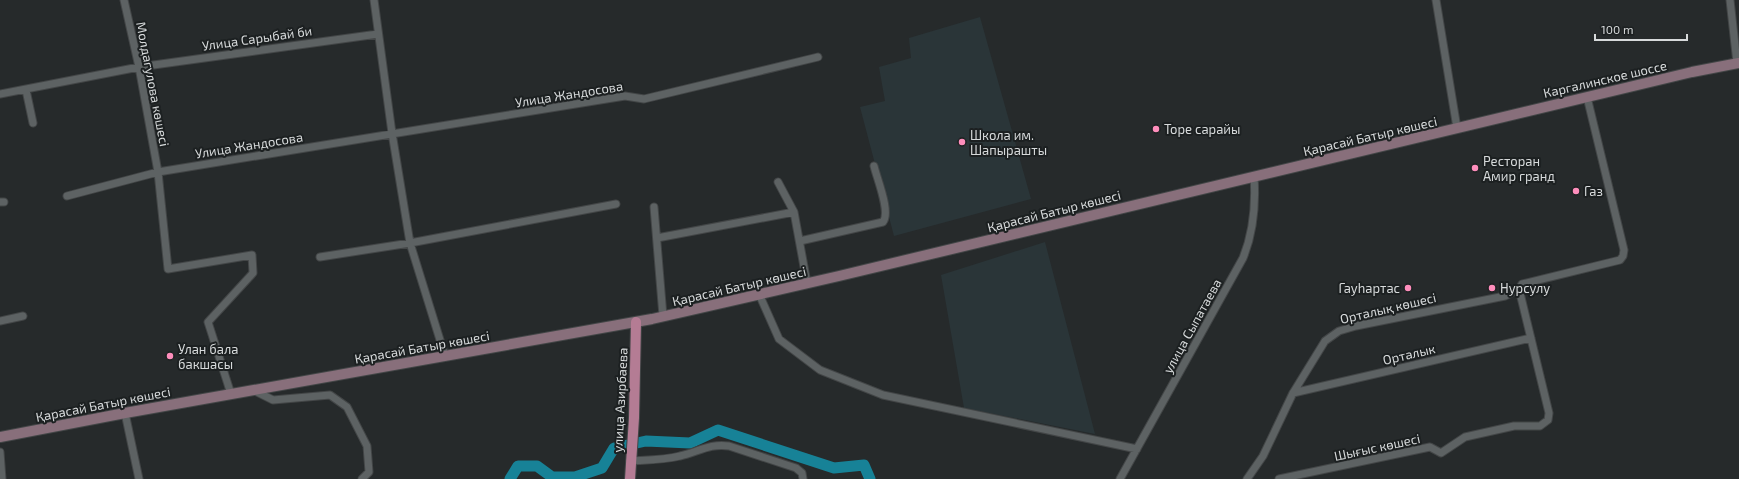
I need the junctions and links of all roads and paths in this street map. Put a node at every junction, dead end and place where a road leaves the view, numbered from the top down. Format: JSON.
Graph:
{"nodes":[{"id":1,"x":124,"y":0,"type":"edge"},
{"id":2,"x":374,"y":0,"type":"edge"},
{"id":3,"x":1436,"y":0,"type":"edge"},
{"id":4,"x":1730,"y":0,"type":"edge"},
{"id":5,"x":378,"y":34,"type":"junction"},
{"id":6,"x":818,"y":57,"type":"dead end"},
{"id":7,"x":1738,"y":63,"type":"edge"},
{"id":8,"x":140,"y":67,"type":"junction"},
{"id":9,"x":26,"y":90,"type":"junction"},
{"id":10,"x":0,"y":94,"type":"edge"},
{"id":11,"x":1587,"y":97,"type":"junction"},
{"id":12,"x":33,"y":122,"type":"dead end"},
{"id":13,"x":1477,"y":123,"type":"joint"},
{"id":14,"x":1457,"y":128,"type":"junction"},
{"id":15,"x":392,"y":133,"type":"junction"},
{"id":16,"x":874,"y":166,"type":"dead end"},
{"id":17,"x":158,"y":172,"type":"junction"},
{"id":18,"x":1254,"y":176,"type":"junction"},
{"id":19,"x":778,"y":182,"type":"dead end"},
{"id":20,"x":67,"y":196,"type":"dead end"},
{"id":21,"x":616,"y":204,"type":"dead end"},
{"id":22,"x":654,"y":207,"type":"dead end"},
{"id":23,"x":794,"y":212,"type":"junction"},
{"id":24,"x":657,"y":238,"type":"junction"},
{"id":25,"x":800,"y":241,"type":"junction"},
{"id":26,"x":410,"y":243,"type":"junction"},
{"id":27,"x":320,"y":257,"type":"dead end"},
{"id":28,"x":807,"y":283,"type":"junction"},
{"id":29,"x":1520,"y":289,"type":"junction"},
{"id":30,"x":759,"y":294,"type":"junction"},
{"id":31,"x":23,"y":316,"type":"dead end"},
{"id":32,"x":663,"y":316,"type":"junction"},
{"id":33,"x":0,"y":321,"type":"edge"},
{"id":34,"x":636,"y":322,"type":"junction"},
{"id":35,"x":1530,"y":338,"type":"junction"},
{"id":36,"x":445,"y":356,"type":"junction"},
{"id":37,"x":253,"y":390,"type":"junction"},
{"id":38,"x":231,"y":394,"type":"junction"},
{"id":39,"x":1293,"y":394,"type":"junction"},
{"id":40,"x":125,"y":413,"type":"junction"},
{"id":41,"x":0,"y":437,"type":"edge"},
{"id":42,"x":1137,"y":449,"type":"junction"},
{"id":43,"x":0,"y":452,"type":"edge"},
{"id":44,"x":631,"y":458,"type":"junction"},
{"id":45,"x":2,"y":479,"type":"edge"},
{"id":46,"x":139,"y":479,"type":"edge"},
{"id":47,"x":362,"y":479,"type":"edge"},
{"id":48,"x":630,"y":479,"type":"edge"},
{"id":49,"x":803,"y":479,"type":"edge"},
{"id":50,"x":1120,"y":479,"type":"edge"},
{"id":51,"x":1247,"y":479,"type":"edge"},
{"id":52,"x":1279,"y":479,"type":"edge"}],
"edges":[{"from":1,"to":8,"type":"street","name":"Молдагулова көшесі"},
{"from":2,"to":5,"type":"street"},
{"from":3,"to":14,"type":"street"},
{"from":4,"to":7,"type":"street"},
{"from":5,"to":8,"type":"street","name":"Улица Сарыбай би"},
{"from":5,"to":15,"type":"street"},
{"from":6,"to":15,"type":"street","name":"Улица Жандосова"},
{"from":7,"to":11,"type":"main road","name":"Каргалинское шоссе"},
{"from":8,"to":9,"type":"street","name":"Улица Сарыбай би"},
{"from":8,"to":17,"type":"street","name":"Молдагулова көшесі"},
{"from":9,"to":10,"type":"street","name":"Улица Сарыбай би"},
{"from":9,"to":12,"type":"street"},
{"from":11,"to":13,"type":"main road","name":"Каргалинское шоссе"},
{"from":11,"to":29,"type":"street","name":"Орталық көшесі"},
{"from":13,"to":14,"type":"main road","name":"Қарасай Батыр көшесі"},
{"from":14,"to":18,"type":"main road","name":"Қарасай Батыр көшесі"},
{"from":15,"to":17,"type":"street","name":"Улица Жандосова"},
{"from":15,"to":26,"type":"street"},
{"from":16,"to":25,"type":"street"},
{"from":17,"to":20,"type":"street","name":"Улица Жандосова"},
{"from":17,"to":38,"type":"street"},
{"from":18,"to":28,"type":"main road","name":"Қарасай Батыр көшесі"},
{"from":18,"to":42,"type":"street","name":"улица Сыпатаева"},
{"from":19,"to":23,"type":"street"},
{"from":21,"to":26,"type":"street"},
{"from":22,"to":24,"type":"street"},
{"from":23,"to":24,"type":"street"},
{"from":23,"to":25,"type":"street"},
{"from":24,"to":32,"type":"street"},
{"from":25,"to":28,"type":"street"},
{"from":26,"to":27,"type":"street"},
{"from":26,"to":36,"type":"street"},
{"from":28,"to":30,"type":"main road","name":"Қарасай Батыр көшесі"},
{"from":29,"to":35,"type":"street"},
{"from":29,"to":39,"type":"street","name":"Орталық көшесі"},
{"from":30,"to":32,"type":"main road","name":"Қарасай Батыр көшесі"},
{"from":30,"to":42,"type":"street"},
{"from":31,"to":33,"type":"street"},
{"from":32,"to":34,"type":"main road","name":"Қарасай Батыр көшесі"},
{"from":34,"to":36,"type":"main road","name":"Қарасай Батыр көшесі"},
{"from":34,"to":44,"type":"main road","name":"улица Азирбаева"},
{"from":35,"to":39,"type":"street","name":"Орталык"},
{"from":35,"to":52,"type":"street","name":"Шығыс көшесі"},
{"from":36,"to":37,"type":"main road","name":"Қарасай Батыр көшесі"},
{"from":37,"to":38,"type":"main road","name":"Қарасай Батыр көшесі"},
{"from":37,"to":47,"type":"street"},
{"from":38,"to":40,"type":"main road","name":"Қарасай Батыр көшесі"},
{"from":39,"to":51,"type":"street","name":"Орталық көшесі"},
{"from":40,"to":41,"type":"main road","name":"Қарасай Батыр көшесі"},
{"from":40,"to":46,"type":"street"},
{"from":42,"to":50,"type":"street","name":"улица Сыпатаева"},
{"from":43,"to":45,"type":"street"},
{"from":44,"to":48,"type":"main road","name":"улица Азирбаева"},
{"from":44,"to":49,"type":"street"}]}
